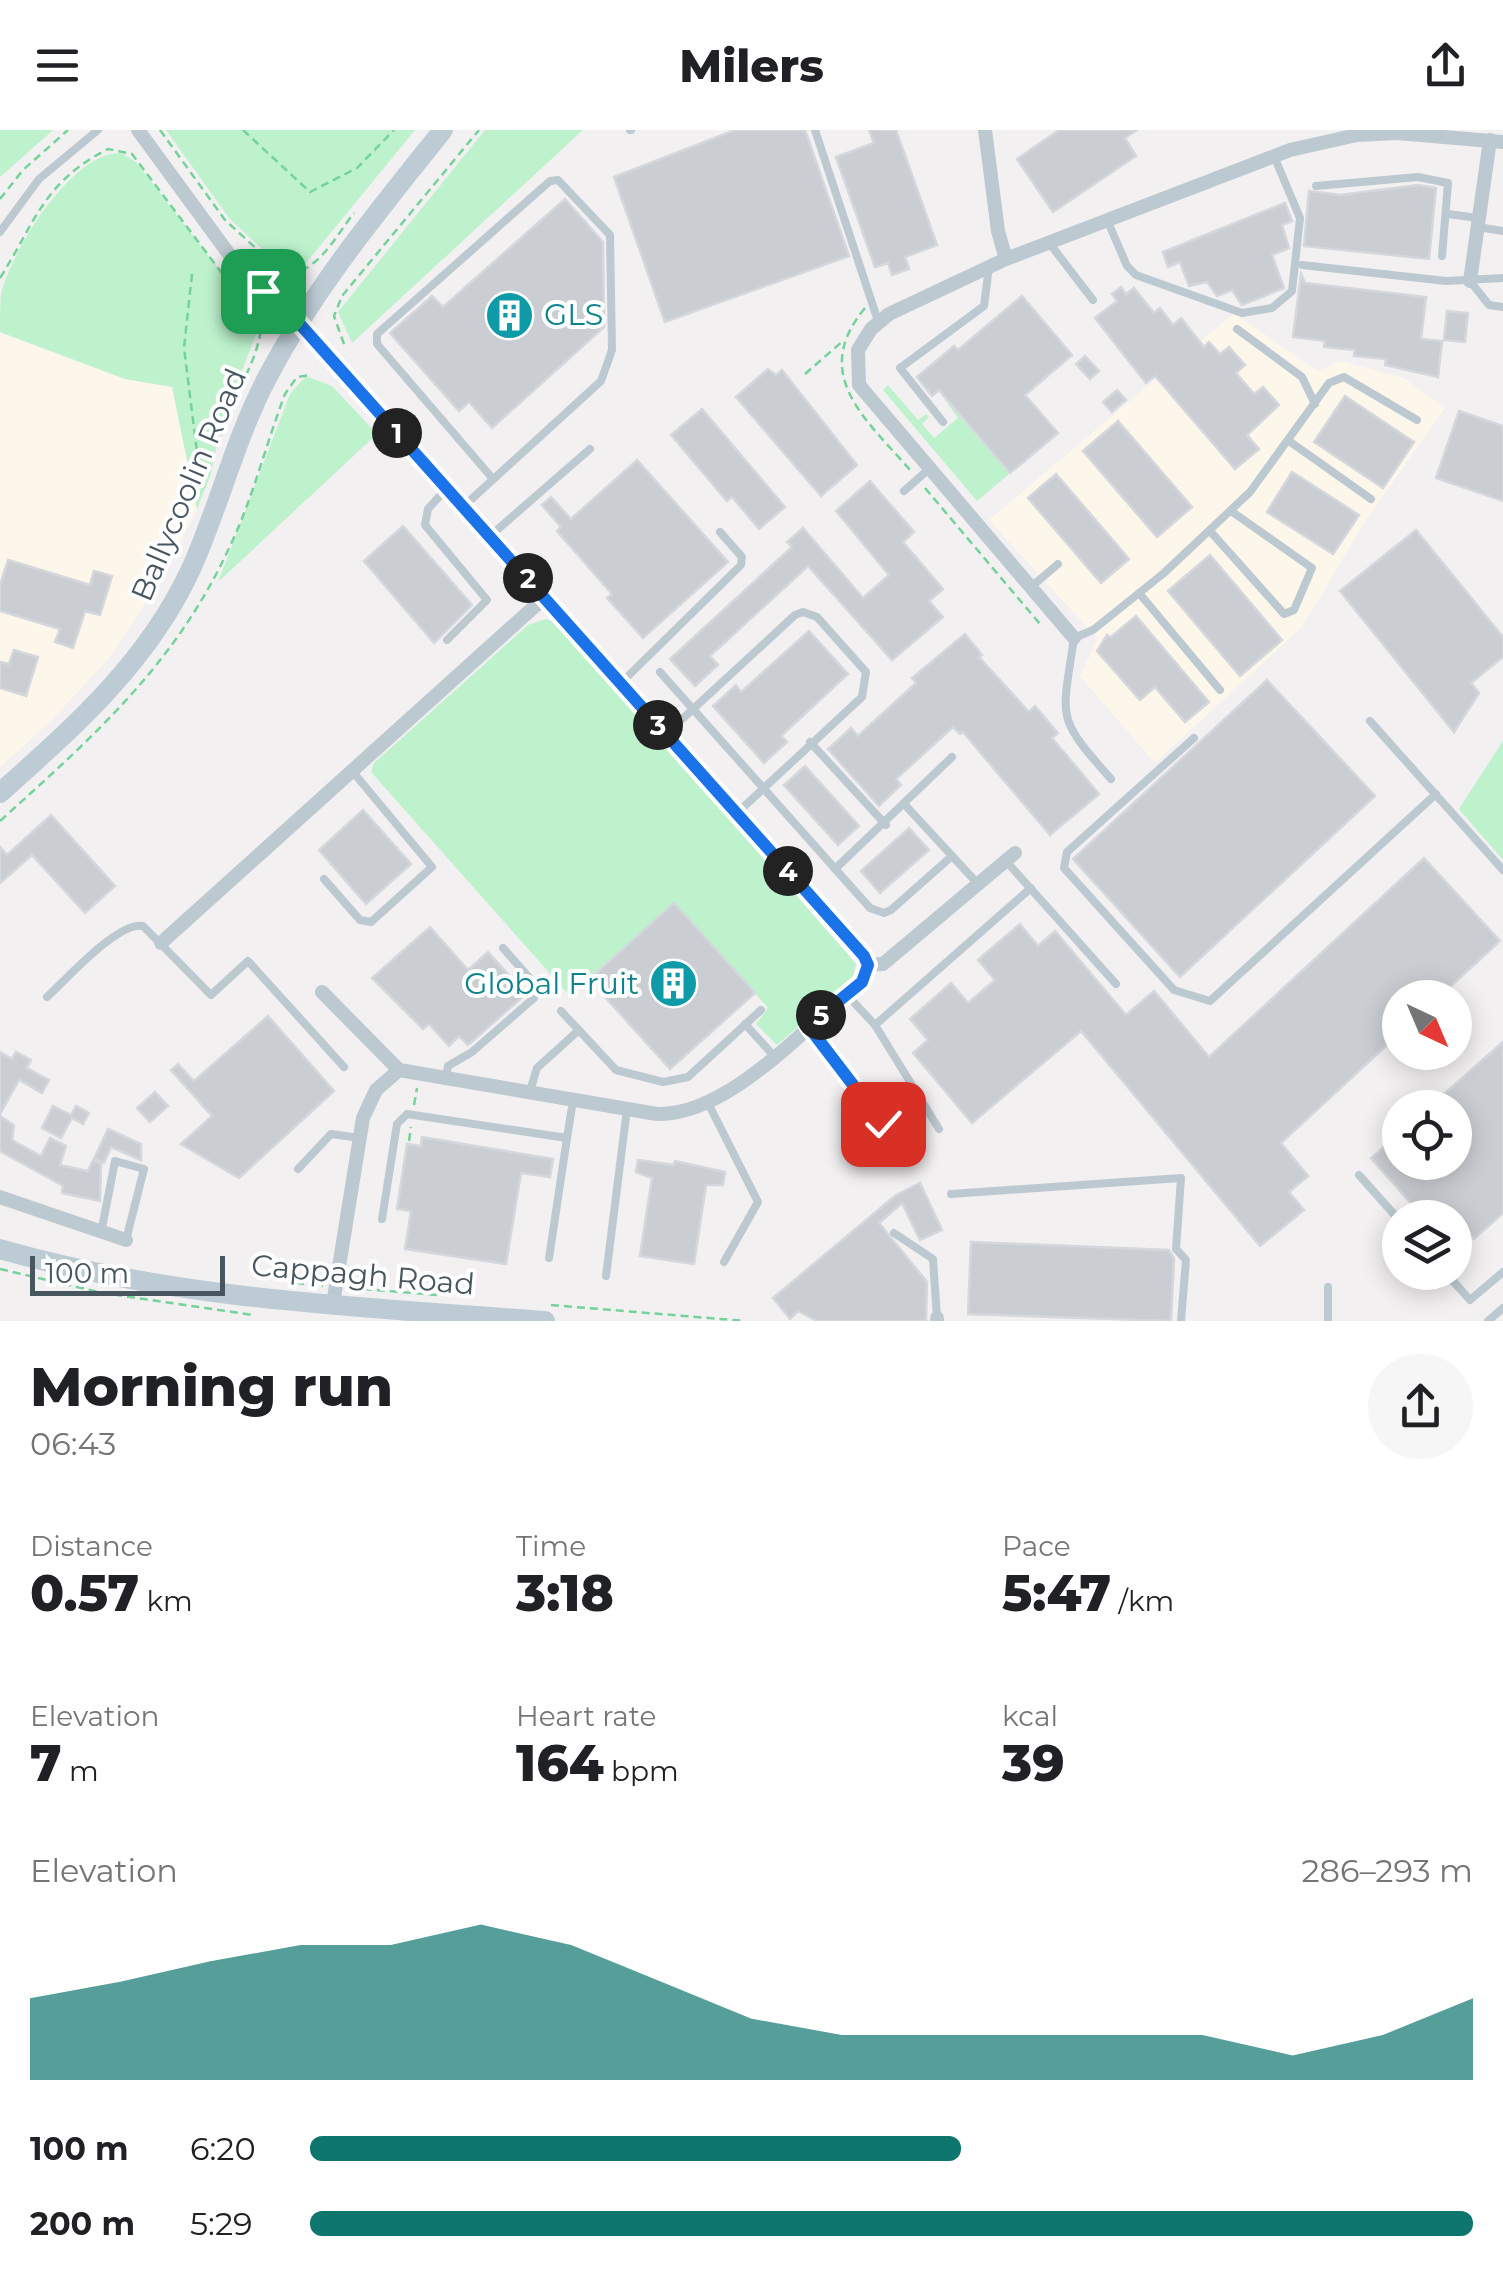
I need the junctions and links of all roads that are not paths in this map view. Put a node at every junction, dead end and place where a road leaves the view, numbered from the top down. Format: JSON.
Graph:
{"nodes":[{"id":1,"x":98,"y":130,"type":"edge"},
{"id":2,"x":138,"y":130,"type":"edge"},
{"id":3,"x":443,"y":130,"type":"edge"},
{"id":4,"x":815,"y":130,"type":"edge"},
{"id":5,"x":986,"y":130,"type":"edge"},
{"id":6,"x":1412,"y":132,"type":"edge"},
{"id":7,"x":1496,"y":141,"type":"edge"},
{"id":8,"x":1274,"y":156,"type":"junction"},
{"id":9,"x":1316,"y":186,"type":"dead end"},
{"id":10,"x":1448,"y":214,"type":"junction"},
{"id":11,"x":1108,"y":222,"type":"junction"},
{"id":12,"x":1478,"y":222,"type":"junction"},
{"id":13,"x":1503,"y":231,"type":"edge"},
{"id":14,"x":0,"y":232,"type":"edge"},
{"id":15,"x":1050,"y":244,"type":"junction"},
{"id":16,"x":1442,"y":256,"type":"dead end"},
{"id":17,"x":1006,"y":259,"type":"junction"},
{"id":18,"x":1302,"y":266,"type":"dead end"},
{"id":19,"x":989,"y":268,"type":"junction"},
{"id":20,"x":1503,"y":278,"type":"edge"},
{"id":21,"x":1470,"y":281,"type":"junction"},
{"id":22,"x":1093,"y":300,"type":"dead end"},
{"id":23,"x":1503,"y":307,"type":"edge"},
{"id":24,"x":298,"y":322,"type":"junction"},
{"id":25,"x":878,"y":322,"type":"junction"},
{"id":26,"x":1236,"y":328,"type":"dead end"},
{"id":27,"x":1314,"y":404,"type":"junction"},
{"id":28,"x":1417,"y":420,"type":"dead end"},
{"id":29,"x":943,"y":422,"type":"dead end"},
{"id":30,"x":1288,"y":441,"type":"junction"},
{"id":31,"x":590,"y":449,"type":"dead end"},
{"id":32,"x":929,"y":470,"type":"junction"},
{"id":33,"x":493,"y":480,"type":"junction"},
{"id":34,"x":447,"y":488,"type":"junction"},
{"id":35,"x":904,"y":491,"type":"dead end"},
{"id":36,"x":1371,"y":499,"type":"dead end"},
{"id":37,"x":464,"y":506,"type":"junction"},
{"id":38,"x":1231,"y":511,"type":"junction"},
{"id":39,"x":1210,"y":531,"type":"junction"},
{"id":40,"x":720,"y":532,"type":"dead end"},
{"id":41,"x":490,"y":536,"type":"junction"},
{"id":42,"x":1058,"y":564,"type":"dead end"},
{"id":43,"x":1031,"y":588,"type":"junction"},
{"id":44,"x":1138,"y":593,"type":"junction"},
{"id":45,"x":545,"y":598,"type":"junction"},
{"id":46,"x":1074,"y":638,"type":"junction"},
{"id":47,"x":447,"y":640,"type":"dead end"},
{"id":48,"x":660,"y":672,"type":"dead end"},
{"id":49,"x":621,"y":683,"type":"junction"},
{"id":50,"x":1220,"y":690,"type":"dead end"},
{"id":51,"x":692,"y":709,"type":"junction"},
{"id":52,"x":1370,"y":721,"type":"dead end"},
{"id":53,"x":666,"y":734,"type":"junction"},
{"id":54,"x":1194,"y":738,"type":"dead end"},
{"id":55,"x":810,"y":742,"type":"junction"},
{"id":56,"x":952,"y":757,"type":"dead end"},
{"id":57,"x":353,"y":772,"type":"junction"},
{"id":58,"x":1111,"y":779,"type":"dead end"},
{"id":59,"x":764,"y":788,"type":"junction"},
{"id":60,"x":0,"y":794,"type":"edge"},
{"id":61,"x":1436,"y":794,"type":"junction"},
{"id":62,"x":906,"y":806,"type":"junction"},
{"id":63,"x":736,"y":813,"type":"junction"},
{"id":64,"x":886,"y":825,"type":"junction"},
{"id":65,"x":952,"y":856,"type":"junction"},
{"id":66,"x":1011,"y":857,"type":"joint"},
{"id":67,"x":835,"y":869,"type":"junction"},
{"id":68,"x":1503,"y":870,"type":"edge"},
{"id":69,"x":324,"y":878,"type":"dead end"},
{"id":70,"x":978,"y":884,"type":"junction"},
{"id":71,"x":1031,"y":888,"type":"junction"},
{"id":72,"x":161,"y":944,"type":"junction"},
{"id":73,"x":503,"y":948,"type":"dead end"},
{"id":74,"x":868,"y":965,"type":"junction"},
{"id":75,"x":1116,"y":984,"type":"dead end"},
{"id":76,"x":322,"y":992,"type":"dead end"},
{"id":77,"x":846,"y":994,"type":"junction"},
{"id":78,"x":47,"y":997,"type":"dead end"},
{"id":79,"x":761,"y":1010,"type":"dead end"},
{"id":80,"x":562,"y":1012,"type":"dead end"},
{"id":81,"x":745,"y":1024,"type":"junction"},
{"id":82,"x":875,"y":1025,"type":"junction"},
{"id":83,"x":808,"y":1026,"type":"junction"},
{"id":84,"x":579,"y":1030,"type":"junction"},
{"id":85,"x":774,"y":1055,"type":"junction"},
{"id":86,"x":344,"y":1067,"type":"dead end"},
{"id":87,"x":399,"y":1070,"type":"junction"},
{"id":88,"x":446,"y":1081,"type":"junction"},
{"id":89,"x":529,"y":1094,"type":"junction"},
{"id":90,"x":573,"y":1101,"type":"junction"},
{"id":91,"x":709,"y":1105,"type":"junction"},
{"id":92,"x":627,"y":1109,"type":"junction"},
{"id":93,"x":883,"y":1124,"type":"dead end"},
{"id":94,"x":939,"y":1129,"type":"dead end"},
{"id":95,"x":360,"y":1138,"type":"junction"},
{"id":96,"x":567,"y":1138,"type":"junction"},
{"id":97,"x":298,"y":1169,"type":"dead end"},
{"id":98,"x":1360,"y":1175,"type":"dead end"},
{"id":99,"x":950,"y":1194,"type":"dead end"},
{"id":100,"x":0,"y":1197,"type":"edge"},
{"id":101,"x":1382,"y":1200,"type":"edge"},
{"id":102,"x":382,"y":1219,"type":"dead end"},
{"id":103,"x":102,"y":1228,"type":"junction"},
{"id":104,"x":894,"y":1233,"type":"dead end"},
{"id":105,"x":126,"y":1240,"type":"joint"},
{"id":106,"x":0,"y":1250,"type":"edge"},
{"id":107,"x":549,"y":1258,"type":"dead end"},
{"id":108,"x":724,"y":1262,"type":"dead end"},
{"id":109,"x":1503,"y":1272,"type":"edge"},
{"id":110,"x":606,"y":1276,"type":"dead end"},
{"id":111,"x":1328,"y":1287,"type":"dead end"},
{"id":112,"x":1461,"y":1290,"type":"edge"},
{"id":113,"x":334,"y":1296,"type":"junction"},
{"id":114,"x":1503,"y":1308,"type":"edge"},
{"id":115,"x":547,"y":1313,"type":"edge"},
{"id":116,"x":937,"y":1319,"type":"edge"},
{"id":117,"x":1182,"y":1321,"type":"edge"},
{"id":118,"x":1328,"y":1321,"type":"edge"},
{"id":119,"x":1488,"y":1321,"type":"edge"}],
"edges":[{"from":1,"to":14,"type":"lane"},
{"from":2,"to":24,"type":"street"},
{"from":3,"to":24,"type":"street","name":"Ballycoolin Road"},
{"from":4,"to":25,"type":"lane"},
{"from":5,"to":17,"type":"street"},
{"from":6,"to":7,"type":"street"},
{"from":6,"to":8,"type":"street"},
{"from":7,"to":12,"type":"street"},
{"from":8,"to":11,"type":"street"},
{"from":8,"to":11,"type":"lane"},
{"from":9,"to":10,"type":"lane"},
{"from":10,"to":12,"type":"lane"},
{"from":10,"to":16,"type":"lane"},
{"from":11,"to":15,"type":"street"},
{"from":12,"to":13,"type":"lane"},
{"from":12,"to":21,"type":"street"},
{"from":15,"to":17,"type":"street"},
{"from":15,"to":22,"type":"lane"},
{"from":17,"to":19,"type":"street"},
{"from":18,"to":21,"type":"lane"},
{"from":19,"to":25,"type":"street"},
{"from":19,"to":29,"type":"lane"},
{"from":20,"to":21,"type":"lane"},
{"from":21,"to":23,"type":"lane"},
{"from":24,"to":34,"type":"street"},
{"from":24,"to":60,"type":"street","name":"Ballycoolin Road"},
{"from":25,"to":32,"type":"street"},
{"from":26,"to":27,"type":"lane"},
{"from":27,"to":28,"type":"lane"},
{"from":27,"to":30,"type":"lane"},
{"from":30,"to":36,"type":"lane"},
{"from":30,"to":38,"type":"lane"},
{"from":31,"to":41,"type":"lane"},
{"from":32,"to":35,"type":"lane"},
{"from":32,"to":43,"type":"street"},
{"from":33,"to":33,"type":"lane"},
{"from":33,"to":37,"type":"lane"},
{"from":34,"to":37,"type":"street"},
{"from":34,"to":47,"type":"lane"},
{"from":37,"to":41,"type":"street"},
{"from":38,"to":39,"type":"lane"},
{"from":38,"to":39,"type":"lane"},
{"from":39,"to":44,"type":"lane"},
{"from":40,"to":49,"type":"lane"},
{"from":41,"to":45,"type":"street"},
{"from":42,"to":43,"type":"lane"},
{"from":43,"to":46,"type":"street"},
{"from":44,"to":46,"type":"lane"},
{"from":44,"to":50,"type":"lane"},
{"from":45,"to":49,"type":"street"},
{"from":45,"to":57,"type":"street"},
{"from":46,"to":58,"type":"lane"},
{"from":48,"to":51,"type":"lane"},
{"from":49,"to":53,"type":"street"},
{"from":51,"to":53,"type":"lane"},
{"from":51,"to":55,"type":"lane"},
{"from":51,"to":59,"type":"lane"},
{"from":52,"to":61,"type":"lane"},
{"from":53,"to":63,"type":"street"},
{"from":54,"to":61,"type":"lane"},
{"from":55,"to":59,"type":"lane"},
{"from":55,"to":64,"type":"lane"},
{"from":56,"to":62,"type":"lane"},
{"from":57,"to":69,"type":"lane"},
{"from":57,"to":72,"type":"street"},
{"from":59,"to":63,"type":"lane"},
{"from":59,"to":67,"type":"lane"},
{"from":61,"to":68,"type":"lane"},
{"from":62,"to":64,"type":"lane"},
{"from":62,"to":65,"type":"lane"},
{"from":63,"to":74,"type":"street"},
{"from":64,"to":67,"type":"lane"},
{"from":65,"to":67,"type":"lane"},
{"from":65,"to":70,"type":"lane"},
{"from":66,"to":70,"type":"street"},
{"from":66,"to":71,"type":"lane"},
{"from":70,"to":74,"type":"street"},
{"from":71,"to":75,"type":"lane"},
{"from":71,"to":82,"type":"lane"},
{"from":72,"to":78,"type":"lane"},
{"from":72,"to":86,"type":"lane"},
{"from":73,"to":88,"type":"lane"},
{"from":74,"to":77,"type":"street"},
{"from":76,"to":87,"type":"street"},
{"from":77,"to":82,"type":"lane"},
{"from":77,"to":83,"type":"street"},
{"from":79,"to":81,"type":"lane"},
{"from":80,"to":84,"type":"lane"},
{"from":81,"to":84,"type":"lane"},
{"from":81,"to":85,"type":"lane"},
{"from":82,"to":94,"type":"lane"},
{"from":83,"to":85,"type":"street"},
{"from":83,"to":93,"type":"lane"},
{"from":84,"to":89,"type":"lane"},
{"from":85,"to":91,"type":"street"},
{"from":87,"to":88,"type":"street"},
{"from":87,"to":95,"type":"street"},
{"from":88,"to":89,"type":"street"},
{"from":89,"to":90,"type":"street"},
{"from":90,"to":92,"type":"street"},
{"from":90,"to":96,"type":"lane"},
{"from":91,"to":92,"type":"street"},
{"from":91,"to":108,"type":"lane"},
{"from":92,"to":110,"type":"lane"},
{"from":95,"to":97,"type":"lane"},
{"from":95,"to":113,"type":"street"},
{"from":96,"to":102,"type":"lane"},
{"from":96,"to":107,"type":"lane"},
{"from":98,"to":101,"type":"lane"},
{"from":99,"to":117,"type":"lane"},
{"from":100,"to":103,"type":"street"},
{"from":103,"to":105,"type":"street"},
{"from":103,"to":105,"type":"lane"},
{"from":104,"to":116,"type":"lane"},
{"from":106,"to":113,"type":"street","name":"Cappagh Road"},
{"from":109,"to":112,"type":"lane"},
{"from":111,"to":118,"type":"lane"},
{"from":113,"to":115,"type":"street","name":"Cappagh Road"},
{"from":114,"to":119,"type":"lane"}]}
